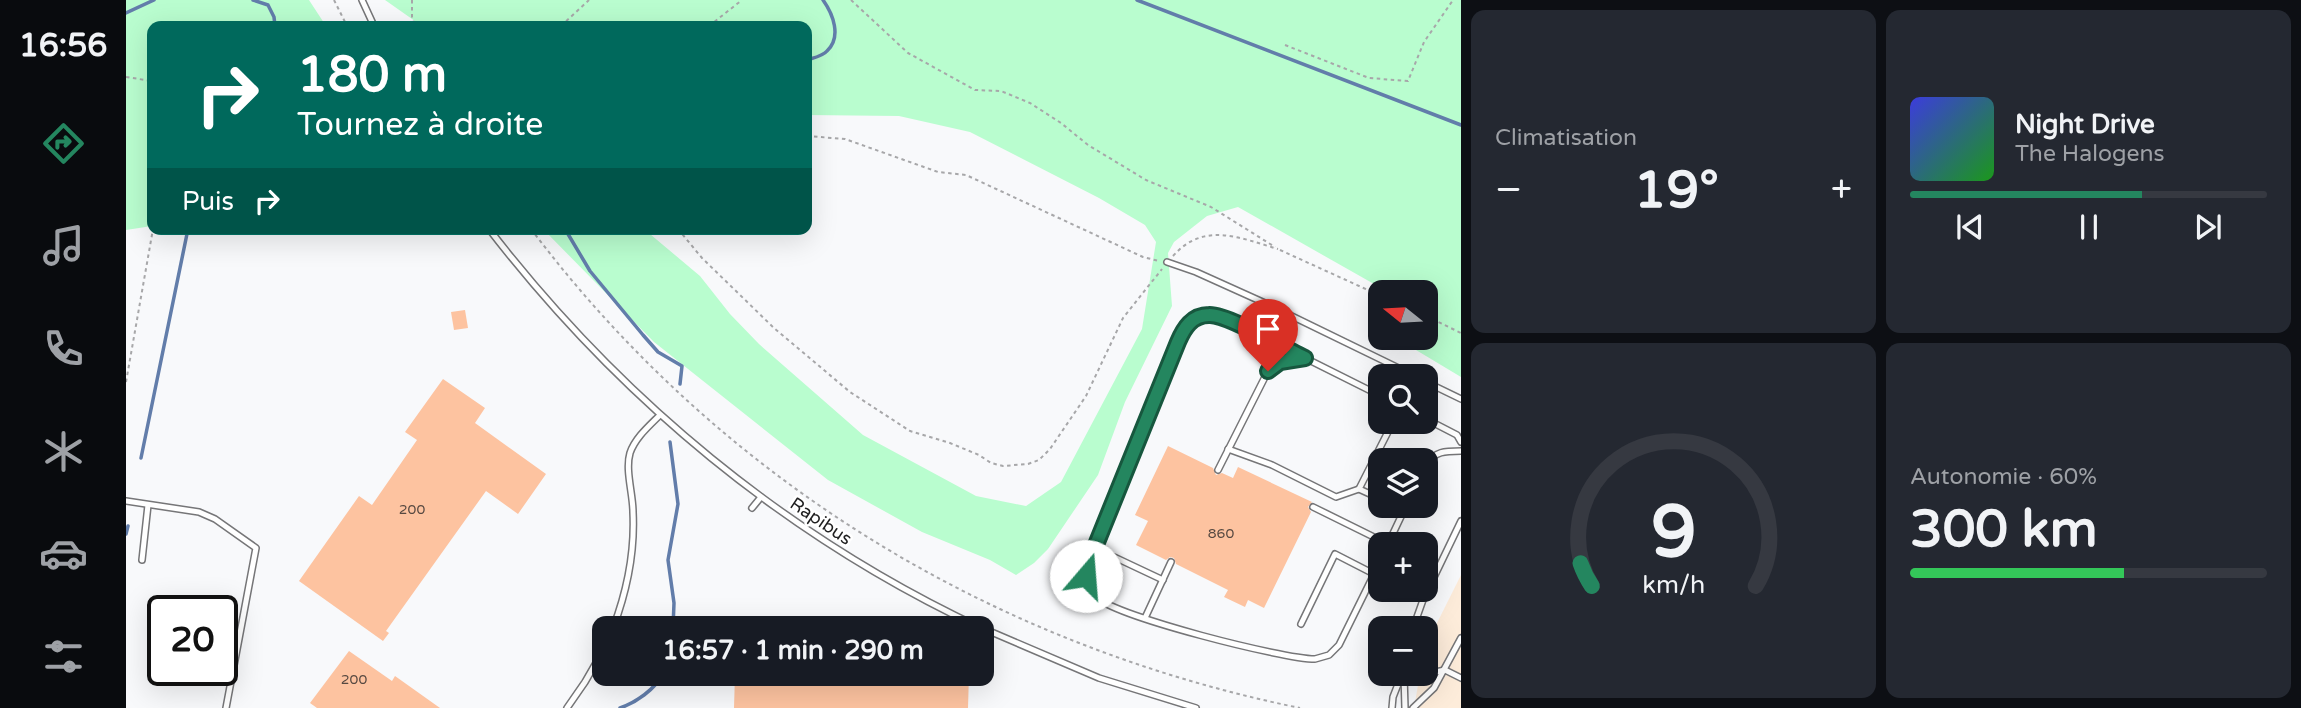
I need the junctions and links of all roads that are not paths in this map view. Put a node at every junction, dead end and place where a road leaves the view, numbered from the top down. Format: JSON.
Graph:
{"nodes":[{"id":1,"x":362,"y":0,"type":"edge"},
{"id":2,"x":372,"y":21,"type":"edge"},
{"id":3,"x":494,"y":235,"type":"edge"},
{"id":4,"x":1167,"y":262,"type":"road end"},
{"id":5,"x":1305,"y":358,"type":"junction"},
{"id":6,"x":1390,"y":364,"type":"edge"},
{"id":7,"x":1438,"y":388,"type":"edge"},
{"id":8,"x":1368,"y":390,"type":"edge"},
{"id":9,"x":1461,"y":399,"type":"edge"},
{"id":10,"x":660,"y":415,"type":"junction"},
{"id":11,"x":1438,"y":425,"type":"edge"},
{"id":12,"x":1387,"y":434,"type":"edge"},
{"id":13,"x":1461,"y":442,"type":"edge"},
{"id":14,"x":1228,"y":449,"type":"junction"},
{"id":15,"x":1461,"y":451,"type":"edge"},
{"id":16,"x":1438,"y":453,"type":"edge"},
{"id":17,"x":1218,"y":471,"type":"dead end"},
{"id":18,"x":1359,"y":489,"type":"junction"},
{"id":19,"x":1368,"y":493,"type":"edge"},
{"id":20,"x":761,"y":497,"type":"junction"},
{"id":21,"x":126,"y":500,"type":"edge"},
{"id":22,"x":148,"y":505,"type":"junction"},
{"id":23,"x":1313,"y":507,"type":"dead end"},
{"id":24,"x":752,"y":508,"type":"dead end"},
{"id":25,"x":1461,"y":520,"type":"edge"},
{"id":26,"x":1368,"y":534,"type":"edge"},
{"id":27,"x":1095,"y":548,"type":"junction"},
{"id":28,"x":142,"y":560,"type":"dead end"},
{"id":29,"x":1171,"y":562,"type":"dead end"},
{"id":30,"x":1368,"y":571,"type":"edge"},
{"id":31,"x":1163,"y":580,"type":"junction"},
{"id":32,"x":1368,"y":586,"type":"edge"},
{"id":33,"x":617,"y":616,"type":"edge"},
{"id":34,"x":959,"y":616,"type":"edge"},
{"id":35,"x":1417,"y":616,"type":"edge"},
{"id":36,"x":1145,"y":618,"type":"junction"},
{"id":37,"x":1301,"y":624,"type":"dead end"},
{"id":38,"x":994,"y":633,"type":"edge"},
{"id":39,"x":1461,"y":638,"type":"edge"},
{"id":40,"x":592,"y":670,"type":"edge"},
{"id":41,"x":1446,"y":670,"type":"junction"},
{"id":42,"x":1438,"y":672,"type":"edge"},
{"id":43,"x":1461,"y":678,"type":"edge"},
{"id":44,"x":1398,"y":686,"type":"edge"},
{"id":45,"x":1404,"y":686,"type":"edge"},
{"id":46,"x":226,"y":708,"type":"edge"},
{"id":47,"x":567,"y":708,"type":"edge"},
{"id":48,"x":1196,"y":708,"type":"edge"},
{"id":49,"x":1392,"y":708,"type":"edge"},
{"id":50,"x":1405,"y":708,"type":"edge"},
{"id":51,"x":1413,"y":708,"type":"edge"}],
"edges":[{"from":1,"to":2,"type":"lane"},
{"from":3,"to":10,"type":"lane","name":"Rapibus"},
{"from":4,"to":6,"type":"lane"},
{"from":5,"to":8,"type":"lane"},
{"from":5,"to":14,"type":"lane"},
{"from":5,"to":27,"type":"lane"},
{"from":7,"to":9,"type":"lane"},
{"from":10,"to":20,"type":"lane","name":"Rapibus"},
{"from":10,"to":33,"type":"lane"},
{"from":11,"to":13,"type":"lane"},
{"from":12,"to":18,"type":"lane"},
{"from":14,"to":17,"type":"lane"},
{"from":14,"to":18,"type":"lane"},
{"from":15,"to":16,"type":"lane"},
{"from":18,"to":19,"type":"lane"},
{"from":20,"to":24,"type":"lane"},
{"from":20,"to":34,"type":"lane","name":"Rapibus"},
{"from":21,"to":22,"type":"lane"},
{"from":22,"to":28,"type":"lane"},
{"from":22,"to":46,"type":"lane"},
{"from":23,"to":26,"type":"lane"},
{"from":25,"to":35,"type":"lane"},
{"from":27,"to":31,"type":"lane"},
{"from":27,"to":36,"type":"lane"},
{"from":29,"to":31,"type":"lane"},
{"from":30,"to":37,"type":"lane"},
{"from":31,"to":36,"type":"lane"},
{"from":32,"to":36,"type":"lane"},
{"from":38,"to":48,"type":"lane","name":"Rapibus"},
{"from":39,"to":41,"type":"lane"},
{"from":40,"to":47,"type":"lane"},
{"from":41,"to":42,"type":"lane"},
{"from":41,"to":43,"type":"lane"},
{"from":41,"to":51,"type":"lane"},
{"from":44,"to":49,"type":"lane"},
{"from":45,"to":50,"type":"lane"}]}
